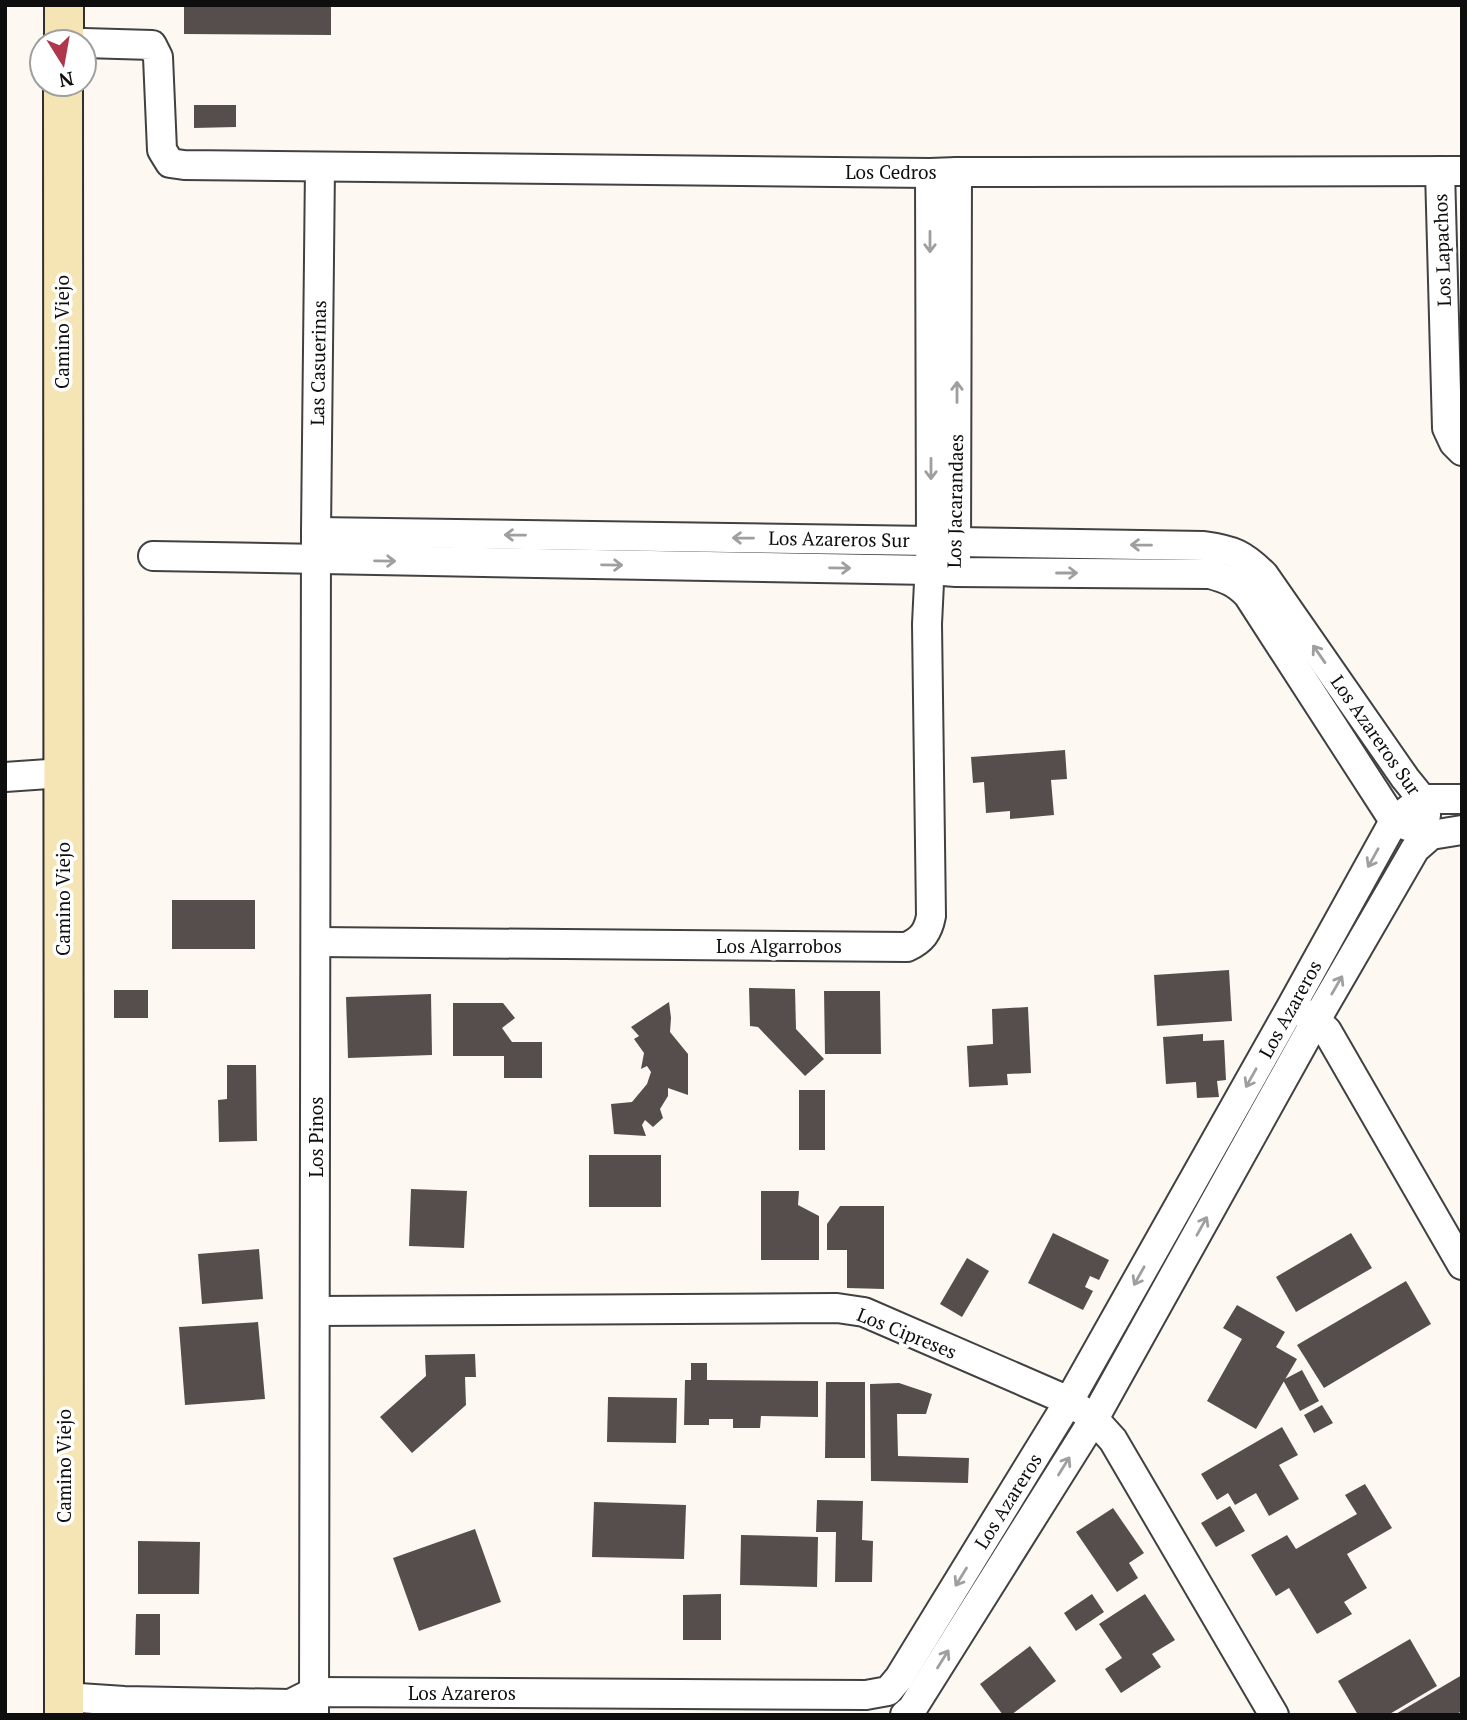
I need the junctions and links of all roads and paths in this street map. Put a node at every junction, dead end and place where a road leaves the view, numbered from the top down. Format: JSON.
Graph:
{"nodes":[{"id":1,"x":64,"y":5,"type":"edge"},
{"id":2,"x":64,"y":28,"type":"edge"},
{"id":3,"x":98,"y":43,"type":"edge"},
{"id":4,"x":63,"y":98,"type":"edge"},
{"id":5,"x":320,"y":167,"type":"junction"},
{"id":6,"x":1451,"y":171,"type":"edge"},
{"id":7,"x":943,"y":173,"type":"junction"},
{"id":8,"x":1462,"y":451,"type":"edge"},
{"id":9,"x":944,"y":541,"type":"junction"},
{"id":10,"x":316,"y":546,"type":"junction"},
{"id":11,"x":153,"y":556,"type":"dead end"},
{"id":12,"x":943,"y":571,"type":"junction"},
{"id":13,"x":927,"y":624,"type":"joint"},
{"id":14,"x":63,"y":773,"type":"junction"},
{"id":15,"x":5,"y":777,"type":"edge"},
{"id":16,"x":1422,"y":799,"type":"junction"},
{"id":17,"x":1462,"y":799,"type":"edge"},
{"id":18,"x":1394,"y":821,"type":"junction"},
{"id":19,"x":1462,"y":830,"type":"edge"},
{"id":20,"x":1431,"y":835,"type":"junction"},
{"id":21,"x":317,"y":942,"type":"junction"},
{"id":22,"x":1292,"y":1007,"type":"junction"},
{"id":23,"x":1316,"y":1020,"type":"junction"},
{"id":24,"x":1462,"y":1265,"type":"edge"},
{"id":25,"x":315,"y":1311,"type":"junction"},
{"id":26,"x":1069,"y":1401,"type":"junction"},
{"id":27,"x":1094,"y":1419,"type":"junction"},
{"id":28,"x":892,"y":1703,"type":"edge"},
{"id":29,"x":64,"y":1706,"type":"edge"},
{"id":30,"x":311,"y":1708,"type":"edge"},
{"id":31,"x":905,"y":1715,"type":"edge"},
{"id":32,"x":1274,"y":1715,"type":"edge"}],
"edges":[{"from":1,"to":2,"type":"main road"},
{"from":3,"to":5,"type":"street","name":"Los Cedros"},
{"from":4,"to":14,"type":"main road","name":"Camino Viejo"},
{"from":5,"to":7,"type":"street","name":"Los Cedros"},
{"from":5,"to":10,"type":"street","name":"Las Casuerinas"},
{"from":6,"to":7,"type":"street","name":"Los Cedros"},
{"from":6,"to":8,"type":"street","name":"Los Lapachos"},
{"from":7,"to":9,"type":"street","name":"Los Jacarandaes"},
{"from":9,"to":10,"type":"street","name":"Los Azareros Sur","one_way":true},
{"from":9,"to":12,"type":"street","name":"Los Jacarandaes"},
{"from":16,"to":9,"type":"street","name":"Los Azareros Sur","one_way":true},
{"from":10,"to":11,"type":"street"},
{"from":10,"to":12,"type":"street","name":"Los Azareros Sur","one_way":true},
{"from":10,"to":21,"type":"street","name":"Los Pinos"},
{"from":12,"to":13,"type":"street","name":"Los Jacarandaes"},
{"from":12,"to":18,"type":"street","name":"Los Azareros Sur","one_way":true},
{"from":13,"to":21,"type":"street","name":"Los Algarrobos"},
{"from":14,"to":15,"type":"street"},
{"from":14,"to":29,"type":"main road","name":"Camino Viejo"},
{"from":16,"to":17,"type":"street"},
{"from":16,"to":18,"type":"street","name":"Los Azareros"},
{"from":16,"to":20,"type":"street","name":"Los Azareros Sur"},
{"from":18,"to":20,"type":"street","name":"Los Azareros Sur"},
{"from":18,"to":22,"type":"street","name":"Los Azareros","one_way":true},
{"from":19,"to":20,"type":"street"},
{"from":23,"to":20,"type":"street","name":"Los Azareros","one_way":true},
{"from":21,"to":25,"type":"street","name":"Los Pinos"},
{"from":22,"to":23,"type":"street"},
{"from":22,"to":26,"type":"street","name":"Los Azareros","one_way":true},
{"from":23,"to":24,"type":"street"},
{"from":27,"to":23,"type":"street","name":"Los Azareros","one_way":true},
{"from":25,"to":26,"type":"street","name":"Los Cipreses"},
{"from":25,"to":30,"type":"street","name":"Los Pinos"},
{"from":26,"to":27,"type":"street","name":"Los Cipreses"},
{"from":26,"to":28,"type":"street","name":"Los Azareros","one_way":true},
{"from":31,"to":27,"type":"street","name":"Los Azareros","one_way":true},
{"from":27,"to":32,"type":"street","name":"Los Cipreses"},
{"from":28,"to":30,"type":"street","name":"Los Azareros"},
{"from":29,"to":30,"type":"street","name":"Los Azareros"}]}
